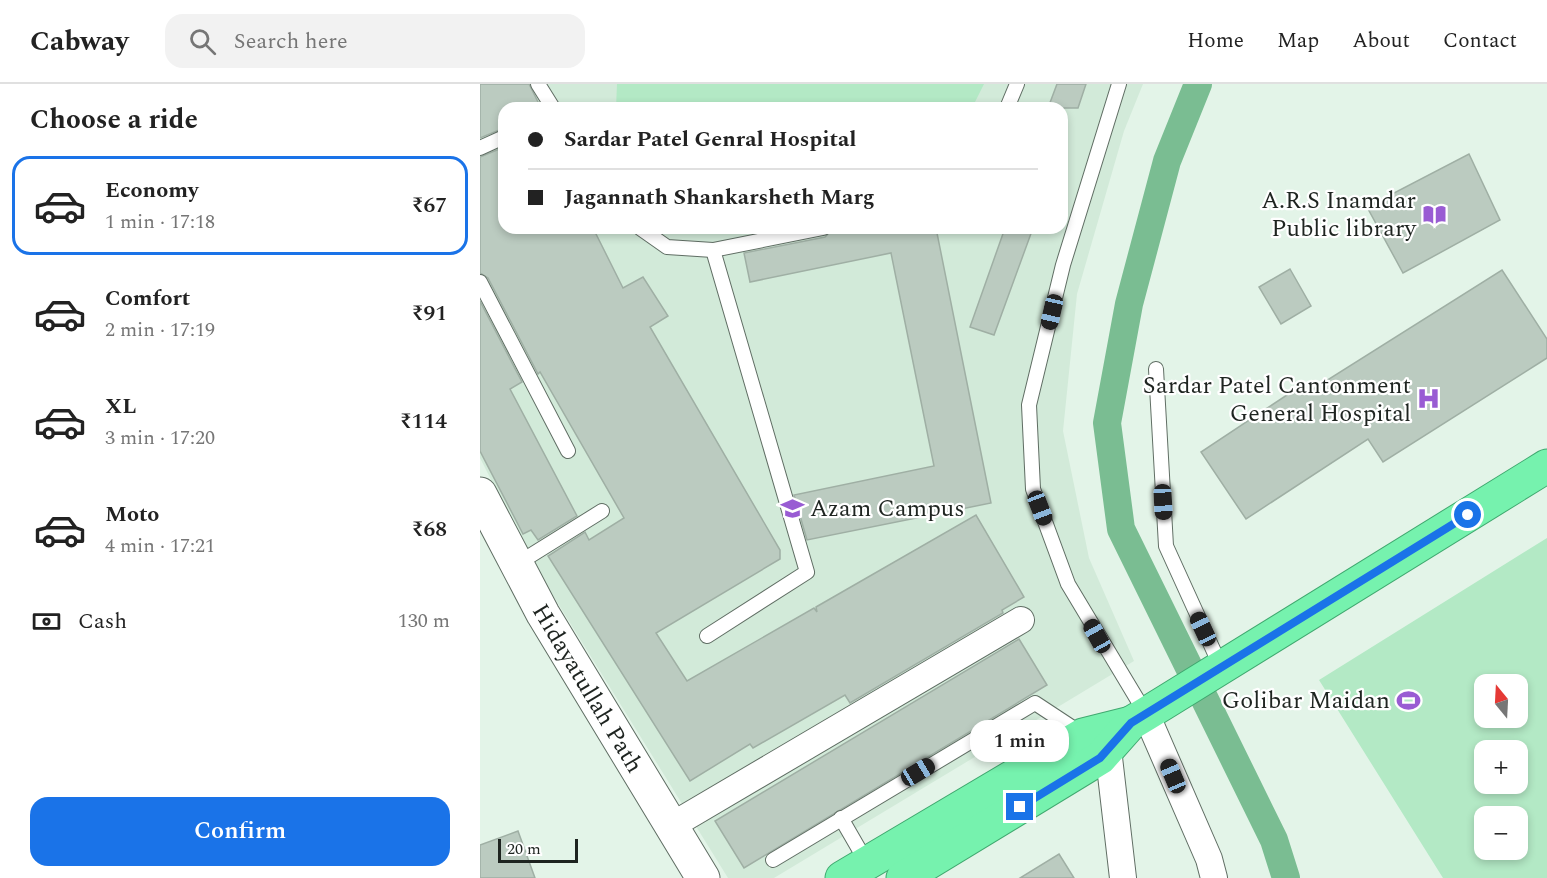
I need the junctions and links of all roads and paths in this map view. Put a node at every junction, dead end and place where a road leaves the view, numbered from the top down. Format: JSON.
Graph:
{"nodes":[{"id":1,"x":538,"y":84,"type":"edge"},
{"id":2,"x":1017,"y":84,"type":"edge"},
{"id":3,"x":1119,"y":84,"type":"edge"},
{"id":4,"x":549,"y":102,"type":"edge"},
{"id":5,"x":1009,"y":102,"type":"edge"},
{"id":6,"x":498,"y":140,"type":"edge"},
{"id":7,"x":480,"y":148,"type":"edge"},
{"id":8,"x":649,"y":234,"type":"edge"},
{"id":9,"x":793,"y":234,"type":"edge"},
{"id":10,"x":713,"y":250,"type":"junction"},
{"id":11,"x":480,"y":282,"type":"edge"},
{"id":12,"x":1156,"y":369,"type":"dead end"},
{"id":13,"x":568,"y":451,"type":"dead end"},
{"id":14,"x":1547,"y":466,"type":"edge"},
{"id":15,"x":480,"y":494,"type":"edge"},
{"id":16,"x":602,"y":511,"type":"dead end"},
{"id":17,"x":517,"y":564,"type":"junction"},
{"id":18,"x":1021,"y":620,"type":"dead end"},
{"id":19,"x":707,"y":636,"type":"dead end"},
{"id":20,"x":1221,"y":667,"type":"junction"},
{"id":21,"x":1138,"y":719,"type":"junction"},
{"id":22,"x":1095,"y":742,"type":"junction"},
{"id":23,"x":841,"y":818,"type":"junction"},
{"id":24,"x":671,"y":826,"type":"junction"},
{"id":25,"x":773,"y":860,"type":"dead end"},
{"id":26,"x":854,"y":870,"type":"edge"},
{"id":27,"x":703,"y":878,"type":"edge"},
{"id":28,"x":903,"y":878,"type":"edge"},
{"id":29,"x":1124,"y":878,"type":"edge"},
{"id":30,"x":1214,"y":878,"type":"edge"}],
"edges":[{"from":1,"to":4,"type":"lane"},
{"from":2,"to":5,"type":"lane"},
{"from":3,"to":21,"type":"lane"},
{"from":6,"to":7,"type":"lane"},
{"from":8,"to":10,"type":"lane"},
{"from":9,"to":10,"type":"lane"},
{"from":10,"to":19,"type":"lane"},
{"from":11,"to":13,"type":"lane"},
{"from":12,"to":20,"type":"lane"},
{"from":14,"to":20,"type":"highway"},
{"from":15,"to":17,"type":"street","name":"Hidayatullah Path"},
{"from":16,"to":17,"type":"lane"},
{"from":17,"to":24,"type":"street","name":"Hidayatullah Path"},
{"from":18,"to":24,"type":"street"},
{"from":20,"to":21,"type":"highway"},
{"from":21,"to":22,"type":"highway"},
{"from":21,"to":30,"type":"street"},
{"from":22,"to":23,"type":"lane"},
{"from":22,"to":26,"type":"highway"},
{"from":22,"to":28,"type":"highway"},
{"from":22,"to":29,"type":"street"},
{"from":23,"to":25,"type":"lane"},
{"from":23,"to":26,"type":"lane"},
{"from":24,"to":27,"type":"street","name":"Hidayatullah Path"}]}
